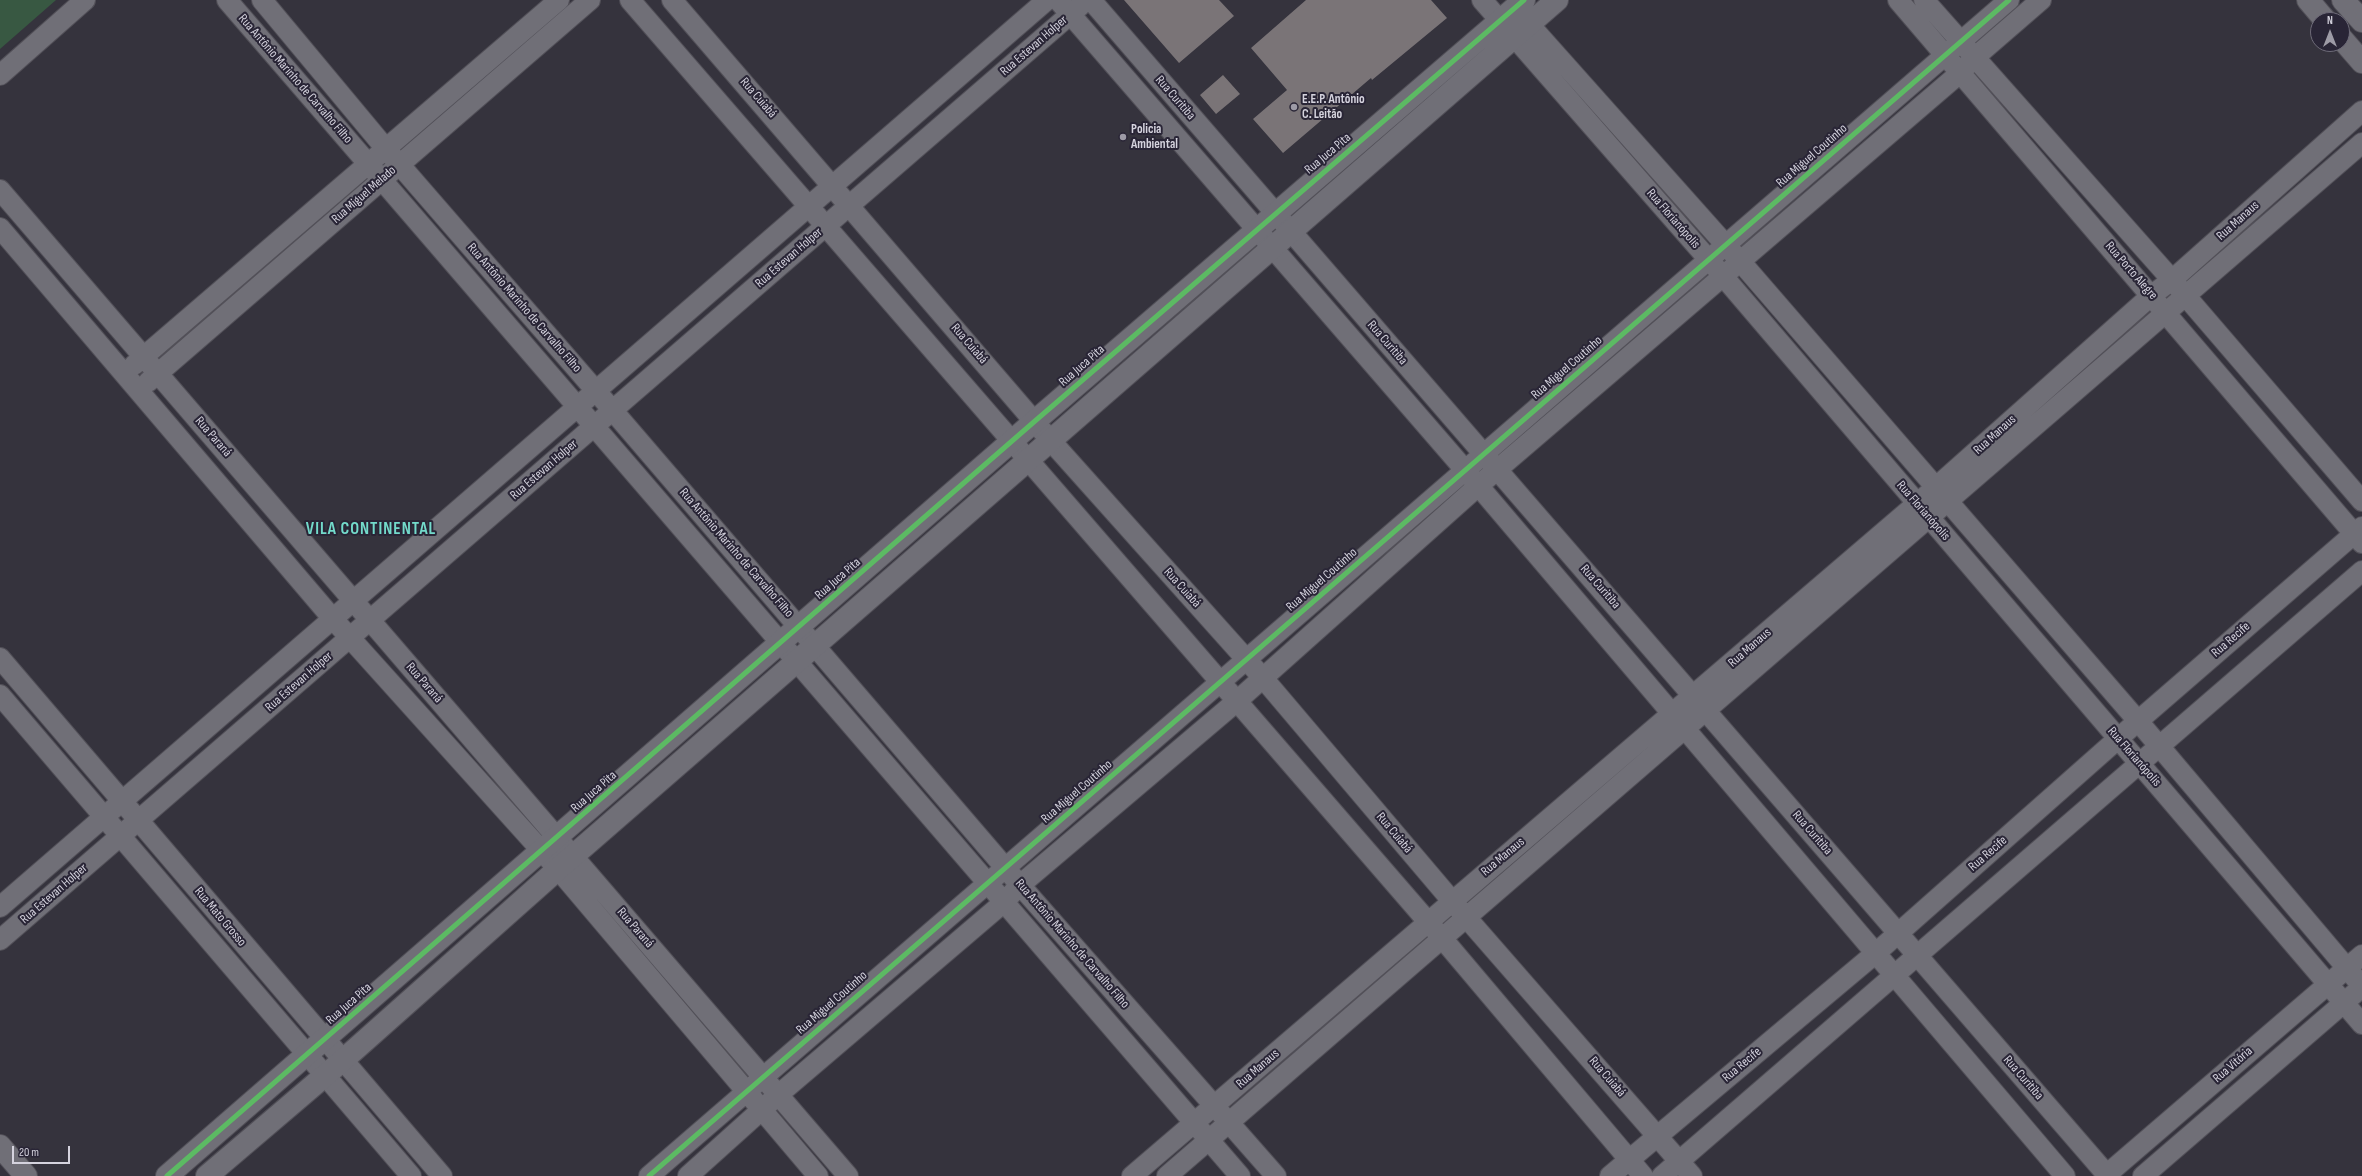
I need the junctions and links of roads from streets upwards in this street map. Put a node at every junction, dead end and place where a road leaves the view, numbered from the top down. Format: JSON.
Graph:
{"nodes":[{"id":1,"x":85,"y":0,"type":"edge"},
{"id":2,"x":227,"y":0,"type":"edge"},
{"id":3,"x":262,"y":0,"type":"edge"},
{"id":4,"x":559,"y":0,"type":"edge"},
{"id":5,"x":590,"y":0,"type":"edge"},
{"id":6,"x":630,"y":0,"type":"edge"},
{"id":7,"x":672,"y":0,"type":"edge"},
{"id":8,"x":1048,"y":0,"type":"edge"},
{"id":9,"x":1087,"y":0,"type":"edge"},
{"id":10,"x":1091,"y":0,"type":"edge"},
{"id":11,"x":1482,"y":0,"type":"edge"},
{"id":12,"x":1557,"y":0,"type":"edge"},
{"id":13,"x":1898,"y":0,"type":"edge"},
{"id":14,"x":1924,"y":0,"type":"edge"},
{"id":15,"x":2009,"y":0,"type":"edge"},
{"id":16,"x":2041,"y":0,"type":"edge"},
{"id":17,"x":2308,"y":0,"type":"edge"},
{"id":18,"x":2343,"y":0,"type":"edge"},
{"id":19,"x":1064,"y":7,"type":"edge"},
{"id":20,"x":2318,"y":12,"type":"edge"},
{"id":21,"x":1515,"y":15,"type":"edge"},
{"id":22,"x":2362,"y":22,"type":"edge"},
{"id":23,"x":1960,"y":42,"type":"junction"},
{"id":24,"x":2350,"y":48,"type":"edge"},
{"id":25,"x":1945,"y":55,"type":"junction"},
{"id":26,"x":1974,"y":58,"type":"junction"},
{"id":27,"x":2362,"y":62,"type":"edge"},
{"id":28,"x":1960,"y":73,"type":"junction"},
{"id":29,"x":0,"y":75,"type":"edge"},
{"id":30,"x":2362,"y":111,"type":"edge"},
{"id":31,"x":2362,"y":143,"type":"edge"},
{"id":32,"x":386,"y":149,"type":"junction"},
{"id":33,"x":368,"y":164,"type":"junction"},
{"id":34,"x":399,"y":165,"type":"junction"},
{"id":35,"x":382,"y":180,"type":"junction"},
{"id":36,"x":833,"y":186,"type":"junction"},
{"id":37,"x":0,"y":190,"type":"edge"},
{"id":38,"x":850,"y":205,"type":"junction"},
{"id":39,"x":809,"y":207,"type":"junction"},
{"id":40,"x":1275,"y":213,"type":"junction"},
{"id":41,"x":826,"y":226,"type":"junction"},
{"id":42,"x":0,"y":228,"type":"edge"},
{"id":43,"x":1257,"y":229,"type":"junction"},
{"id":44,"x":1291,"y":232,"type":"junction"},
{"id":45,"x":1726,"y":245,"type":"junction"},
{"id":46,"x":1273,"y":247,"type":"junction"},
{"id":47,"x":1709,"y":260,"type":"junction"},
{"id":48,"x":1740,"y":261,"type":"junction"},
{"id":49,"x":1723,"y":276,"type":"junction"},
{"id":50,"x":2172,"y":280,"type":"junction"},
{"id":51,"x":2152,"y":295,"type":"junction"},
{"id":52,"x":2185,"y":296,"type":"junction"},
{"id":53,"x":2166,"y":312,"type":"junction"},
{"id":54,"x":144,"y":357,"type":"junction"},
{"id":55,"x":125,"y":373,"type":"junction"},
{"id":56,"x":158,"y":373,"type":"junction"},
{"id":57,"x":138,"y":390,"type":"junction"},
{"id":58,"x":596,"y":391,"type":"junction"},
{"id":59,"x":578,"y":407,"type":"junction"},
{"id":60,"x":613,"y":410,"type":"junction"},
{"id":61,"x":1034,"y":421,"type":"junction"},
{"id":62,"x":594,"y":426,"type":"junction"},
{"id":63,"x":1051,"y":441,"type":"junction"},
{"id":64,"x":1011,"y":442,"type":"junction"},
{"id":65,"x":1484,"y":454,"type":"junction"},
{"id":66,"x":1028,"y":461,"type":"junction"},
{"id":67,"x":1465,"y":470,"type":"junction"},
{"id":68,"x":1499,"y":470,"type":"junction"},
{"id":69,"x":1478,"y":486,"type":"junction"},
{"id":70,"x":1941,"y":495,"type":"junction"},
{"id":71,"x":2362,"y":501,"type":"edge"},
{"id":72,"x":1922,"y":511,"type":"junction"},
{"id":73,"x":2359,"y":535,"type":"edge"},
{"id":74,"x":2362,"y":571,"type":"edge"},
{"id":75,"x":2283,"y":595,"type":"junction"},
{"id":76,"x":354,"y":601,"type":"junction"},
{"id":77,"x":333,"y":619,"type":"junction"},
{"id":78,"x":370,"y":620,"type":"junction"},
{"id":79,"x":2306,"y":620,"type":"junction"},
{"id":80,"x":800,"y":628,"type":"junction"},
{"id":81,"x":350,"y":638,"type":"junction"},
{"id":82,"x":781,"y":643,"type":"junction"},
{"id":83,"x":816,"y":647,"type":"junction"},
{"id":84,"x":0,"y":658,"type":"edge"},
{"id":85,"x":1246,"y":660,"type":"junction"},
{"id":86,"x":797,"y":662,"type":"junction"},
{"id":87,"x":1263,"y":678,"type":"junction"},
{"id":88,"x":1221,"y":682,"type":"junction"},
{"id":89,"x":0,"y":696,"type":"edge"},
{"id":90,"x":1237,"y":701,"type":"junction"},
{"id":91,"x":1701,"y":703,"type":"junction"},
{"id":92,"x":2138,"y":720,"type":"junction"},
{"id":93,"x":1679,"y":721,"type":"junction"},
{"id":94,"x":2119,"y":739,"type":"junction"},
{"id":95,"x":2159,"y":746,"type":"junction"},
{"id":96,"x":2139,"y":763,"type":"junction"},
{"id":97,"x":1601,"y":775,"type":"junction"},
{"id":98,"x":1613,"y":790,"type":"junction"},
{"id":99,"x":122,"y":802,"type":"junction"},
{"id":100,"x":104,"y":817,"type":"junction"},
{"id":101,"x":138,"y":821,"type":"junction"},
{"id":102,"x":121,"y":836,"type":"junction"},
{"id":103,"x":557,"y":838,"type":"junction"},
{"id":104,"x":541,"y":852,"type":"junction"},
{"id":105,"x":565,"y":863,"type":"junction"},
{"id":106,"x":1006,"y":868,"type":"junction"},
{"id":107,"x":987,"y":884,"type":"junction"},
{"id":108,"x":1020,"y":885,"type":"junction"},
{"id":109,"x":1452,"y":901,"type":"junction"},
{"id":110,"x":1003,"y":902,"type":"junction"},
{"id":111,"x":0,"y":907,"type":"edge"},
{"id":112,"x":1466,"y":917,"type":"junction"},
{"id":113,"x":1428,"y":921,"type":"junction"},
{"id":114,"x":1898,"y":933,"type":"junction"},
{"id":115,"x":1442,"y":938,"type":"junction"},
{"id":116,"x":0,"y":940,"type":"edge"},
{"id":117,"x":1877,"y":952,"type":"junction"},
{"id":118,"x":2362,"y":955,"type":"edge"},
{"id":119,"x":1917,"y":956,"type":"junction"},
{"id":120,"x":2346,"y":968,"type":"junction"},
{"id":121,"x":1895,"y":974,"type":"junction"},
{"id":122,"x":2327,"y":984,"type":"junction"},
{"id":123,"x":2362,"y":987,"type":"edge"},
{"id":124,"x":2344,"y":1003,"type":"junction"},
{"id":125,"x":2362,"y":1024,"type":"edge"},
{"id":126,"x":324,"y":1040,"type":"junction"},
{"id":127,"x":308,"y":1054,"type":"junction"},
{"id":128,"x":342,"y":1061,"type":"junction"},
{"id":129,"x":326,"y":1075,"type":"junction"},
{"id":130,"x":763,"y":1077,"type":"junction"},
{"id":131,"x":746,"y":1092,"type":"junction"},
{"id":132,"x":778,"y":1095,"type":"junction"},
{"id":133,"x":1215,"y":1106,"type":"junction"},
{"id":134,"x":762,"y":1110,"type":"junction"},
{"id":135,"x":1229,"y":1122,"type":"junction"},
{"id":136,"x":1194,"y":1123,"type":"junction"},
{"id":137,"x":1658,"y":1135,"type":"junction"},
{"id":138,"x":1209,"y":1140,"type":"junction"},
{"id":139,"x":0,"y":1146,"type":"edge"},
{"id":140,"x":1628,"y":1160,"type":"junction"},
{"id":141,"x":1680,"y":1161,"type":"junction"},
{"id":142,"x":26,"y":1176,"type":"edge"},
{"id":143,"x":167,"y":1176,"type":"edge"},
{"id":144,"x":206,"y":1176,"type":"edge"},
{"id":145,"x":411,"y":1176,"type":"edge"},
{"id":146,"x":442,"y":1176,"type":"edge"},
{"id":147,"x":649,"y":1176,"type":"edge"},
{"id":148,"x":688,"y":1176,"type":"edge"},
{"id":149,"x":818,"y":1176,"type":"edge"},
{"id":150,"x":848,"y":1176,"type":"edge"},
{"id":151,"x":1132,"y":1176,"type":"edge"},
{"id":152,"x":1167,"y":1176,"type":"edge"},
{"id":153,"x":1240,"y":1176,"type":"edge"},
{"id":154,"x":1276,"y":1176,"type":"edge"},
{"id":155,"x":1610,"y":1176,"type":"edge"},
{"id":156,"x":1642,"y":1176,"type":"edge"},
{"id":157,"x":1662,"y":1176,"type":"edge"},
{"id":158,"x":1692,"y":1176,"type":"edge"},
{"id":159,"x":2065,"y":1176,"type":"edge"},
{"id":160,"x":2106,"y":1176,"type":"edge"},
{"id":161,"x":2143,"y":1176,"type":"edge"}],
"edges":[{"from":1,"to":29,"type":"street"},
{"from":2,"to":33,"type":"street","name":"Rua Antônio Marinho de Carvalho Filho"},
{"from":3,"to":32,"type":"street","name":"Rua Antônio Marinho de Carvalho Filho"},
{"from":4,"to":32,"type":"street","name":"Rua Miguel Melado"},
{"from":5,"to":34,"type":"street","name":"Rua Miguel Melado"},
{"from":6,"to":39,"type":"street"},
{"from":7,"to":36,"type":"street","name":"Rua Cuiabá"},
{"from":8,"to":36,"type":"street","name":"Rua Estevan Holper"},
{"from":9,"to":19,"type":"street","name":"Rua Estevan Holper"},
{"from":10,"to":40,"type":"street","name":"Rua Curitiba"},
{"from":11,"to":21,"type":"street","name":"Rua Florianópolis"},
{"from":12,"to":21,"type":"street","name":"Rua Juca Pita"},
{"from":13,"to":25,"type":"street","name":"Rua Porto Alegre"},
{"from":14,"to":23,"type":"street","name":"Rua Porto Alegre"},
{"from":15,"to":23,"type":"street","name":"Rua Miguel Coutinho"},
{"from":16,"to":26,"type":"street"},
{"from":17,"to":20,"type":"street"},
{"from":18,"to":22,"type":"street"},
{"from":19,"to":38,"type":"street","name":"Rua Estevan Holper"},
{"from":19,"to":43,"type":"street","name":"Rua Curitiba"},
{"from":21,"to":40,"type":"street","name":"Rua Juca Pita"},
{"from":21,"to":44,"type":"street","name":"Rua Juca Pita"},
{"from":21,"to":45,"type":"street","name":"Rua Florianópolis"},
{"from":21,"to":47,"type":"street","name":"Rua Florianópolis"},
{"from":23,"to":25,"type":"street","name":"Rua Miguel Coutinho"},
{"from":23,"to":26,"type":"street","name":"Rua Porto Alegre"},
{"from":24,"to":27,"type":"street"},
{"from":25,"to":28,"type":"street","name":"Rua Porto Alegre"},
{"from":25,"to":45,"type":"street","name":"Rua Miguel Coutinho"},
{"from":26,"to":28,"type":"street"},
{"from":26,"to":50,"type":"street","name":"Rua Porto Alegre"},
{"from":28,"to":48,"type":"street"},
{"from":28,"to":51,"type":"street","name":"Rua Porto Alegre"},
{"from":30,"to":50,"type":"street","name":"Rua Manaus"},
{"from":31,"to":52,"type":"street","name":"Rua Manaus"},
{"from":32,"to":33,"type":"street","name":"Rua Miguel Melado"},
{"from":32,"to":34,"type":"street","name":"Rua Antônio Marinho de Carvalho Filho"},
{"from":33,"to":35,"type":"street","name":"Rua Antônio Marinho de Carvalho Filho"},
{"from":33,"to":54,"type":"street","name":"Rua Miguel Melado"},
{"from":34,"to":35,"type":"street","name":"Rua Miguel Melado"},
{"from":34,"to":58,"type":"street","name":"Rua Antônio Marinho de Carvalho Filho"},
{"from":35,"to":56,"type":"street","name":"Rua Miguel Melado"},
{"from":35,"to":59,"type":"street","name":"Rua Antônio Marinho de Carvalho Filho"},
{"from":36,"to":38,"type":"street","name":"Rua Cuiabá"},
{"from":36,"to":39,"type":"street","name":"Rua Estevan Holper"},
{"from":37,"to":54,"type":"street","name":"Rua Paraná"},
{"from":38,"to":41,"type":"street","name":"Rua Estevan Holper"},
{"from":38,"to":61,"type":"street","name":"Rua Cuiabá"},
{"from":39,"to":41,"type":"street"},
{"from":39,"to":58,"type":"street","name":"Rua Estevan Holper"},
{"from":40,"to":43,"type":"street","name":"Rua Juca Pita"},
{"from":40,"to":44,"type":"street","name":"Rua Curitiba"},
{"from":41,"to":60,"type":"street","name":"Rua Estevan Holper"},
{"from":41,"to":64,"type":"street"},
{"from":42,"to":55,"type":"street","name":"Rua Paraná"},
{"from":43,"to":46,"type":"street","name":"Rua Curitiba"},
{"from":43,"to":61,"type":"street","name":"Rua Juca Pita"},
{"from":44,"to":46,"type":"street","name":"Rua Juca Pita"},
{"from":44,"to":65,"type":"street","name":"Rua Curitiba"},
{"from":45,"to":47,"type":"street","name":"Rua Miguel Coutinho"},
{"from":45,"to":48,"type":"street","name":"Rua Florianópolis"},
{"from":46,"to":63,"type":"street","name":"Rua Juca Pita"},
{"from":46,"to":67,"type":"street","name":"Rua Curitiba"},
{"from":47,"to":49,"type":"street","name":"Rua Florianópolis"},
{"from":47,"to":65,"type":"street","name":"Rua Miguel Coutinho"},
{"from":48,"to":49,"type":"street"},
{"from":48,"to":70,"type":"street","name":"Rua Florianópolis"},
{"from":49,"to":68,"type":"street"},
{"from":49,"to":72,"type":"street","name":"Rua Florianópolis"},
{"from":50,"to":51,"type":"street","name":"Rua Manaus"},
{"from":50,"to":52,"type":"street","name":"Rua Porto Alegre"},
{"from":51,"to":53,"type":"street","name":"Rua Porto Alegre"},
{"from":51,"to":70,"type":"street","name":"Rua Manaus"},
{"from":52,"to":53,"type":"street","name":"Rua Manaus"},
{"from":52,"to":71,"type":"street","name":"Rua Porto Alegre"},
{"from":53,"to":70,"type":"street","name":"Rua Manaus"},
{"from":53,"to":73,"type":"street","name":"Rua Porto Alegre"},
{"from":54,"to":55,"type":"street","name":"Rua Miguel Melado"},
{"from":54,"to":56,"type":"street","name":"Rua Paraná"},
{"from":55,"to":57,"type":"street","name":"Rua Paraná"},
{"from":56,"to":57,"type":"street","name":"Rua Miguel Melado"},
{"from":56,"to":76,"type":"street","name":"Rua Paraná"},
{"from":57,"to":77,"type":"street","name":"Rua Paraná"},
{"from":58,"to":59,"type":"street","name":"Rua Estevan Holper"},
{"from":58,"to":60,"type":"street","name":"Rua Antônio Marinho de Carvalho Filho"},
{"from":59,"to":62,"type":"street","name":"Rua Antônio Marinho de Carvalho Filho"},
{"from":59,"to":76,"type":"street","name":"Rua Estevan Holper"},
{"from":60,"to":62,"type":"street","name":"Rua Estevan Holper"},
{"from":60,"to":80,"type":"street","name":"Rua Antônio Marinho de Carvalho Filho"},
{"from":61,"to":63,"type":"street","name":"Rua Cuiabá"},
{"from":61,"to":64,"type":"street","name":"Rua Juca Pita"},
{"from":62,"to":78,"type":"street","name":"Rua Estevan Holper"},
{"from":62,"to":82,"type":"street","name":"Rua Antônio Marinho de Carvalho Filho"},
{"from":63,"to":66,"type":"street","name":"Rua Juca Pita"},
{"from":63,"to":85,"type":"street","name":"Rua Cuiabá"},
{"from":64,"to":66,"type":"street"},
{"from":64,"to":80,"type":"street","name":"Rua Juca Pita"},
{"from":65,"to":67,"type":"street","name":"Rua Miguel Coutinho"},
{"from":65,"to":68,"type":"street","name":"Rua Curitiba"},
{"from":66,"to":83,"type":"street","name":"Rua Juca Pita"},
{"from":66,"to":88,"type":"street"},
{"from":67,"to":69,"type":"street","name":"Rua Curitiba"},
{"from":67,"to":85,"type":"street","name":"Rua Miguel Coutinho"},
{"from":68,"to":69,"type":"street"},
{"from":68,"to":91,"type":"street","name":"Rua Curitiba"},
{"from":69,"to":87,"type":"street"},
{"from":69,"to":93,"type":"street","name":"Rua Curitiba"},
{"from":70,"to":72,"type":"street","name":"Rua Manaus"},
{"from":70,"to":92,"type":"street","name":"Rua Florianópolis"},
{"from":72,"to":91,"type":"street","name":"Rua Manaus"},
{"from":72,"to":94,"type":"street","name":"Rua Florianópolis"},
{"from":73,"to":75,"type":"street","name":"Rua Recife"},
{"from":74,"to":79,"type":"street"},
{"from":75,"to":79,"type":"street"},
{"from":75,"to":92,"type":"street","name":"Rua Recife"},
{"from":76,"to":77,"type":"street","name":"Rua Estevan Holper"},
{"from":76,"to":78,"type":"street","name":"Rua Paraná"},
{"from":77,"to":81,"type":"street","name":"Rua Paraná"},
{"from":77,"to":99,"type":"street","name":"Rua Estevan Holper"},
{"from":78,"to":81,"type":"street","name":"Rua Estevan Holper"},
{"from":78,"to":103,"type":"street","name":"Rua Paraná"},
{"from":79,"to":95,"type":"street"},
{"from":80,"to":82,"type":"street","name":"Rua Juca Pita"},
{"from":80,"to":83,"type":"street","name":"Rua Antônio Marinho de Carvalho Filho"},
{"from":81,"to":101,"type":"street","name":"Rua Estevan Holper"},
{"from":81,"to":104,"type":"street","name":"Rua Paraná"},
{"from":82,"to":86,"type":"street","name":"Rua Antônio Marinho de Carvalho Filho"},
{"from":82,"to":103,"type":"street","name":"Rua Juca Pita"},
{"from":83,"to":86,"type":"street","name":"Rua Juca Pita"},
{"from":83,"to":106,"type":"street","name":"Rua Antônio Marinho de Carvalho Filho"},
{"from":84,"to":99,"type":"street","name":"Rua Mato Grosso"},
{"from":85,"to":87,"type":"street","name":"Rua Cuiabá"},
{"from":85,"to":88,"type":"street","name":"Rua Miguel Coutinho"},
{"from":86,"to":105,"type":"street","name":"Rua Juca Pita"},
{"from":86,"to":107,"type":"street","name":"Rua Antônio Marinho de Carvalho Filho"},
{"from":87,"to":90,"type":"street"},
{"from":87,"to":109,"type":"street","name":"Rua Cuiabá"},
{"from":88,"to":90,"type":"street"},
{"from":88,"to":106,"type":"street","name":"Rua Miguel Coutinho"},
{"from":89,"to":100,"type":"street","name":"Rua Mato Grosso"},
{"from":90,"to":108,"type":"street"},
{"from":90,"to":113,"type":"street"},
{"from":91,"to":93,"type":"street","name":"Rua Manaus"},
{"from":91,"to":114,"type":"street","name":"Rua Curitiba"},
{"from":92,"to":94,"type":"street","name":"Rua Recife"},
{"from":92,"to":95,"type":"street","name":"Rua Florianópolis"},
{"from":93,"to":97,"type":"street","name":"Rua Manaus"},
{"from":93,"to":98,"type":"street","name":"Rua Manaus"},
{"from":93,"to":117,"type":"street","name":"Rua Curitiba"},
{"from":94,"to":96,"type":"street","name":"Rua Florianópolis"},
{"from":94,"to":114,"type":"street","name":"Rua Recife"},
{"from":95,"to":96,"type":"street"},
{"from":95,"to":120,"type":"street","name":"Rua Florianópolis"},
{"from":96,"to":119,"type":"street"},
{"from":96,"to":122,"type":"street","name":"Rua Florianópolis"},
{"from":97,"to":98,"type":"street"},
{"from":97,"to":109,"type":"street","name":"Rua Manaus"},
{"from":98,"to":112,"type":"street","name":"Rua Manaus"},
{"from":99,"to":100,"type":"street","name":"Rua Estevan Holper"},
{"from":99,"to":101,"type":"street","name":"Rua Mato Grosso"},
{"from":100,"to":102,"type":"street","name":"Rua Mato Grosso"},
{"from":100,"to":111,"type":"street","name":"Rua Estevan Holper"},
{"from":101,"to":102,"type":"street","name":"Rua Estevan Holper"},
{"from":101,"to":126,"type":"street","name":"Rua Mato Grosso"},
{"from":102,"to":116,"type":"street","name":"Rua Estevan Holper"},
{"from":102,"to":127,"type":"street","name":"Rua Mato Grosso"},
{"from":103,"to":104,"type":"street","name":"Rua Juca Pita"},
{"from":103,"to":105,"type":"street","name":"Rua Paraná"},
{"from":104,"to":105,"type":"street","name":"Rua Paraná"},
{"from":104,"to":126,"type":"street","name":"Rua Juca Pita"},
{"from":105,"to":128,"type":"street","name":"Rua Juca Pita"},
{"from":105,"to":130,"type":"street","name":"Rua Paraná"},
{"from":105,"to":131,"type":"street","name":"Rua Paraná"},
{"from":106,"to":107,"type":"street","name":"Rua Miguel Coutinho"},
{"from":106,"to":108,"type":"street","name":"Rua Antônio Marinho de Carvalho Filho"},
{"from":107,"to":110,"type":"street","name":"Rua Antônio Marinho de Carvalho Filho"},
{"from":107,"to":130,"type":"street","name":"Rua Miguel Coutinho"},
{"from":108,"to":110,"type":"street"},
{"from":108,"to":133,"type":"street","name":"Rua Antônio Marinho de Carvalho Filho"},
{"from":109,"to":112,"type":"street","name":"Rua Cuiabá"},
{"from":109,"to":113,"type":"street","name":"Rua Manaus"},
{"from":110,"to":132,"type":"street"},
{"from":110,"to":136,"type":"street","name":"Rua Antônio Marinho de Carvalho Filho"},
{"from":112,"to":115,"type":"street","name":"Rua Manaus"},
{"from":112,"to":137,"type":"street","name":"Rua Cuiabá"},
{"from":113,"to":115,"type":"street"},
{"from":113,"to":133,"type":"street","name":"Rua Manaus"},
{"from":114,"to":117,"type":"street","name":"Rua Recife"},
{"from":114,"to":119,"type":"street","name":"Rua Curitiba"},
{"from":115,"to":135,"type":"street","name":"Rua Manaus"},
{"from":115,"to":140,"type":"street"},
{"from":117,"to":121,"type":"street","name":"Rua Curitiba"},
{"from":117,"to":137,"type":"street","name":"Rua Recife"},
{"from":118,"to":120,"type":"street","name":"Rua Vitória"},
{"from":119,"to":121,"type":"street"},
{"from":119,"to":160,"type":"street","name":"Rua Curitiba"},
{"from":120,"to":122,"type":"street","name":"Rua Vitória"},
{"from":120,"to":123,"type":"street","name":"Rua Florianópolis"},
{"from":121,"to":141,"type":"street"},
{"from":121,"to":159,"type":"street","name":"Rua Curitiba"},
{"from":122,"to":124,"type":"street","name":"Rua Florianópolis"},
{"from":122,"to":160,"type":"street","name":"Rua Vitória"},
{"from":123,"to":124,"type":"street","name":"Rua Vitória"},
{"from":124,"to":125,"type":"street","name":"Rua Florianópolis"},
{"from":124,"to":161,"type":"street","name":"Rua Vitória"},
{"from":126,"to":127,"type":"street","name":"Rua Juca Pita"},
{"from":126,"to":128,"type":"street","name":"Rua Mato Grosso"},
{"from":127,"to":129,"type":"street","name":"Rua Mato Grosso"},
{"from":127,"to":143,"type":"street","name":"Rua Juca Pita"},
{"from":128,"to":129,"type":"street","name":"Rua Juca Pita"},
{"from":128,"to":146,"type":"street","name":"Rua Mato Grosso"},
{"from":129,"to":144,"type":"street","name":"Rua Juca Pita"},
{"from":129,"to":145,"type":"street","name":"Rua Mato Grosso"},
{"from":130,"to":131,"type":"street","name":"Rua Miguel Coutinho"},
{"from":130,"to":132,"type":"street","name":"Rua Paraná"},
{"from":131,"to":134,"type":"street","name":"Rua Paraná"},
{"from":131,"to":147,"type":"street","name":"Rua Miguel Coutinho"},
{"from":132,"to":134,"type":"street"},
{"from":132,"to":150,"type":"street","name":"Rua Paraná"},
{"from":133,"to":135,"type":"street","name":"Rua Antônio Marinho de Carvalho Filho"},
{"from":133,"to":136,"type":"street","name":"Rua Manaus"},
{"from":134,"to":148,"type":"street"},
{"from":134,"to":149,"type":"street","name":"Rua Paraná"},
{"from":135,"to":138,"type":"street","name":"Rua Manaus"},
{"from":135,"to":154,"type":"street","name":"Rua Antônio Marinho de Carvalho Filho"},
{"from":136,"to":138,"type":"street","name":"Rua Antônio Marinho de Carvalho Filho"},
{"from":136,"to":151,"type":"street","name":"Rua Manaus"},
{"from":137,"to":140,"type":"street","name":"Rua Recife"},
{"from":137,"to":141,"type":"street","name":"Rua Cuiabá"},
{"from":138,"to":152,"type":"street","name":"Rua Manaus"},
{"from":138,"to":153,"type":"street","name":"Rua Antônio Marinho de Carvalho Filho"},
{"from":139,"to":142,"type":"street"},
{"from":140,"to":155,"type":"street","name":"Rua Recife"},
{"from":140,"to":156,"type":"street"},
{"from":141,"to":157,"type":"street"},
{"from":141,"to":158,"type":"street","name":"Rua Cuiabá"}]}
